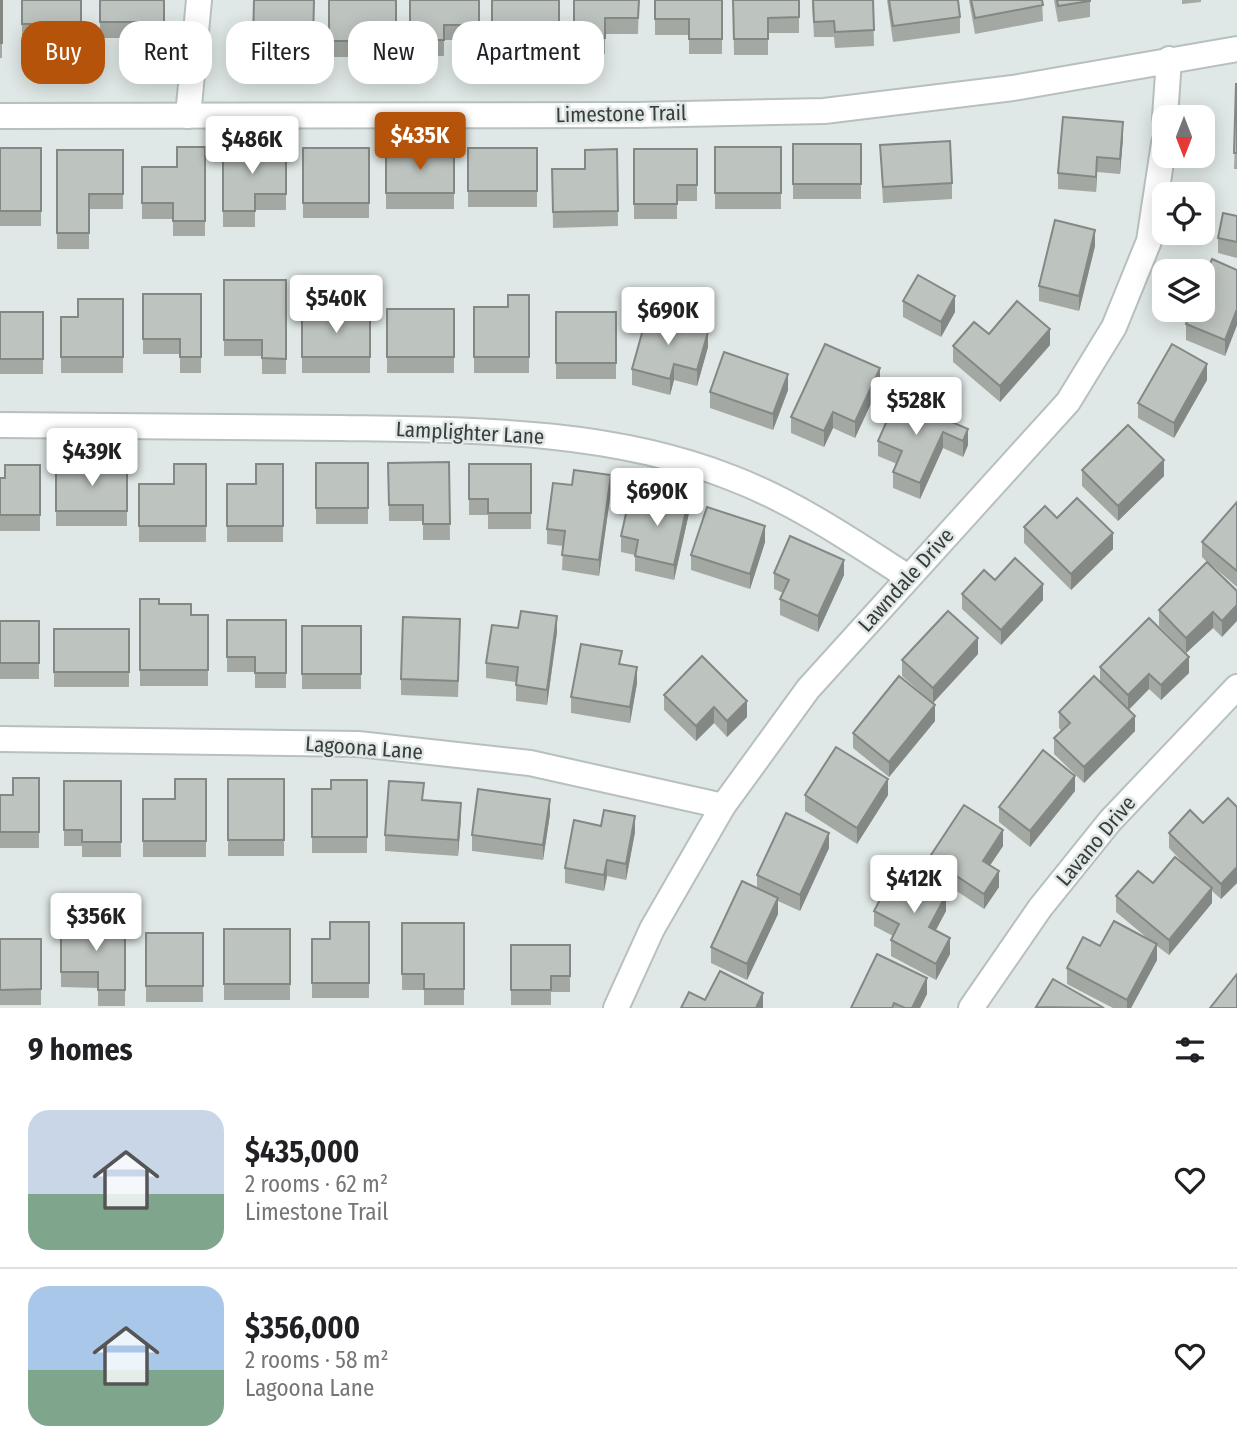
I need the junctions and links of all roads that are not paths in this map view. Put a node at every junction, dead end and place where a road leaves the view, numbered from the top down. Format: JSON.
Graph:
{"nodes":[{"id":1,"x":199,"y":0,"type":"edge"},
{"id":2,"x":1237,"y":49,"type":"edge"},
{"id":3,"x":1169,"y":59,"type":"junction"},
{"id":4,"x":1167,"y":105,"type":"edge"},
{"id":5,"x":0,"y":116,"type":"edge"},
{"id":6,"x":188,"y":116,"type":"junction"},
{"id":7,"x":1160,"y":168,"type":"edge"},
{"id":8,"x":0,"y":425,"type":"edge"},
{"id":9,"x":908,"y":577,"type":"junction"},
{"id":10,"x":1237,"y":687,"type":"edge"},
{"id":11,"x":0,"y":739,"type":"edge"},
{"id":12,"x":723,"y":806,"type":"junction"},
{"id":13,"x":616,"y":1008,"type":"edge"},
{"id":14,"x":971,"y":1008,"type":"edge"}],
"edges":[{"from":1,"to":6,"type":"street"},
{"from":2,"to":3,"type":"street","name":"Limestone Trail"},
{"from":3,"to":4,"type":"street"},
{"from":3,"to":6,"type":"street","name":"Limestone Trail"},
{"from":5,"to":6,"type":"street","name":"Limestone Trail"},
{"from":7,"to":9,"type":"street","name":"Lawndale Drive"},
{"from":8,"to":9,"type":"street","name":"Lamplighter Lane"},
{"from":9,"to":12,"type":"street","name":"Lawndale Drive"},
{"from":10,"to":14,"type":"street","name":"Lavano Drive"},
{"from":11,"to":12,"type":"street","name":"Lagoona Lane"},
{"from":12,"to":13,"type":"street","name":"Lawndale Drive"}]}
